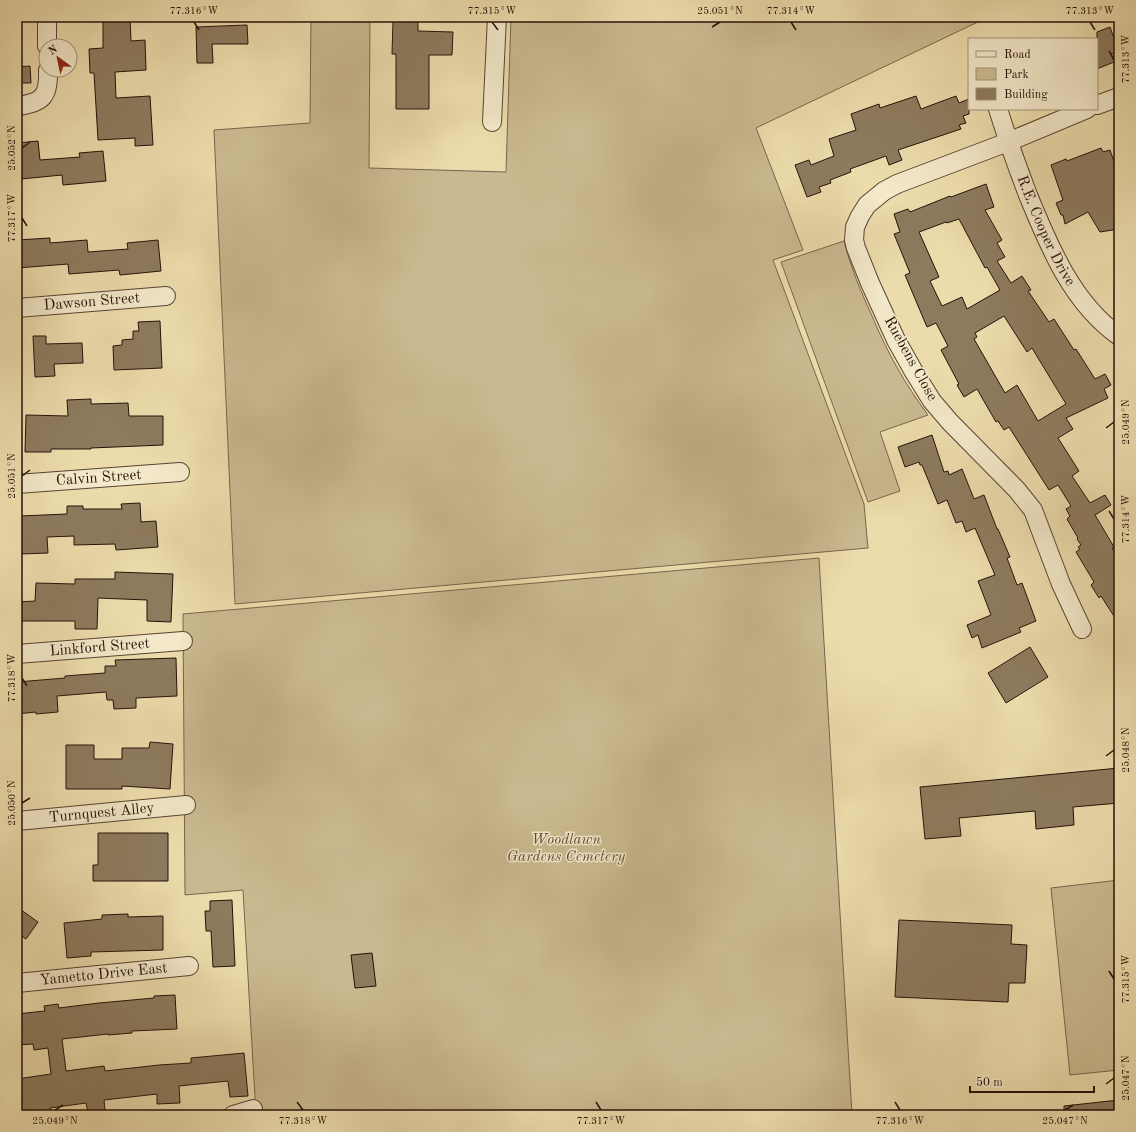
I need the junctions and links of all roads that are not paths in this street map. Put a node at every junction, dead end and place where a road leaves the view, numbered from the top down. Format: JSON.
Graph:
{"nodes":[{"id":1,"x":47,"y":17,"type":"edge"},
{"id":2,"x":497,"y":17,"type":"edge"},
{"id":3,"x":47,"y":38,"type":"edge"},
{"id":4,"x":48,"y":78,"type":"edge"},
{"id":5,"x":1119,"y":97,"type":"edge"},
{"id":6,"x":1098,"y":105,"type":"edge"},
{"id":7,"x":17,"y":106,"type":"edge"},
{"id":8,"x":998,"y":110,"type":"edge"},
{"id":9,"x":1086,"y":110,"type":"edge"},
{"id":10,"x":492,"y":122,"type":"dead end"},
{"id":11,"x":1008,"y":142,"type":"junction"},
{"id":12,"x":166,"y":296,"type":"dead end"},
{"id":13,"x":17,"y":308,"type":"edge"},
{"id":14,"x":1119,"y":336,"type":"edge"},
{"id":15,"x":180,"y":472,"type":"dead end"},
{"id":16,"x":17,"y":484,"type":"edge"},
{"id":17,"x":1082,"y":629,"type":"dead end"},
{"id":18,"x":183,"y":641,"type":"dead end"},
{"id":19,"x":17,"y":654,"type":"edge"},
{"id":20,"x":186,"y":805,"type":"dead end"},
{"id":21,"x":17,"y":821,"type":"edge"},
{"id":22,"x":189,"y":966,"type":"dead end"},
{"id":23,"x":17,"y":983,"type":"edge"},
{"id":24,"x":253,"y":1109,"type":"dead end"},
{"id":25,"x":233,"y":1115,"type":"edge"}],
"edges":[{"from":1,"to":3,"type":"street"},
{"from":2,"to":10,"type":"street"},
{"from":4,"to":7,"type":"street"},
{"from":5,"to":6,"type":"street"},
{"from":8,"to":11,"type":"street","name":"R.E. Cooper Drive"},
{"from":9,"to":11,"type":"street","name":"Ruebens Close"},
{"from":11,"to":14,"type":"street","name":"R.E. Cooper Drive"},
{"from":11,"to":17,"type":"street","name":"Ruebens Close"},
{"from":12,"to":13,"type":"street","name":"Dawson Street"},
{"from":15,"to":16,"type":"street","name":"Calvin Street"},
{"from":18,"to":19,"type":"street","name":"Linkford Street"},
{"from":20,"to":21,"type":"street","name":"Turnquest Alley"},
{"from":22,"to":23,"type":"street","name":"Yametto Drive East"},
{"from":24,"to":25,"type":"street"}]}
